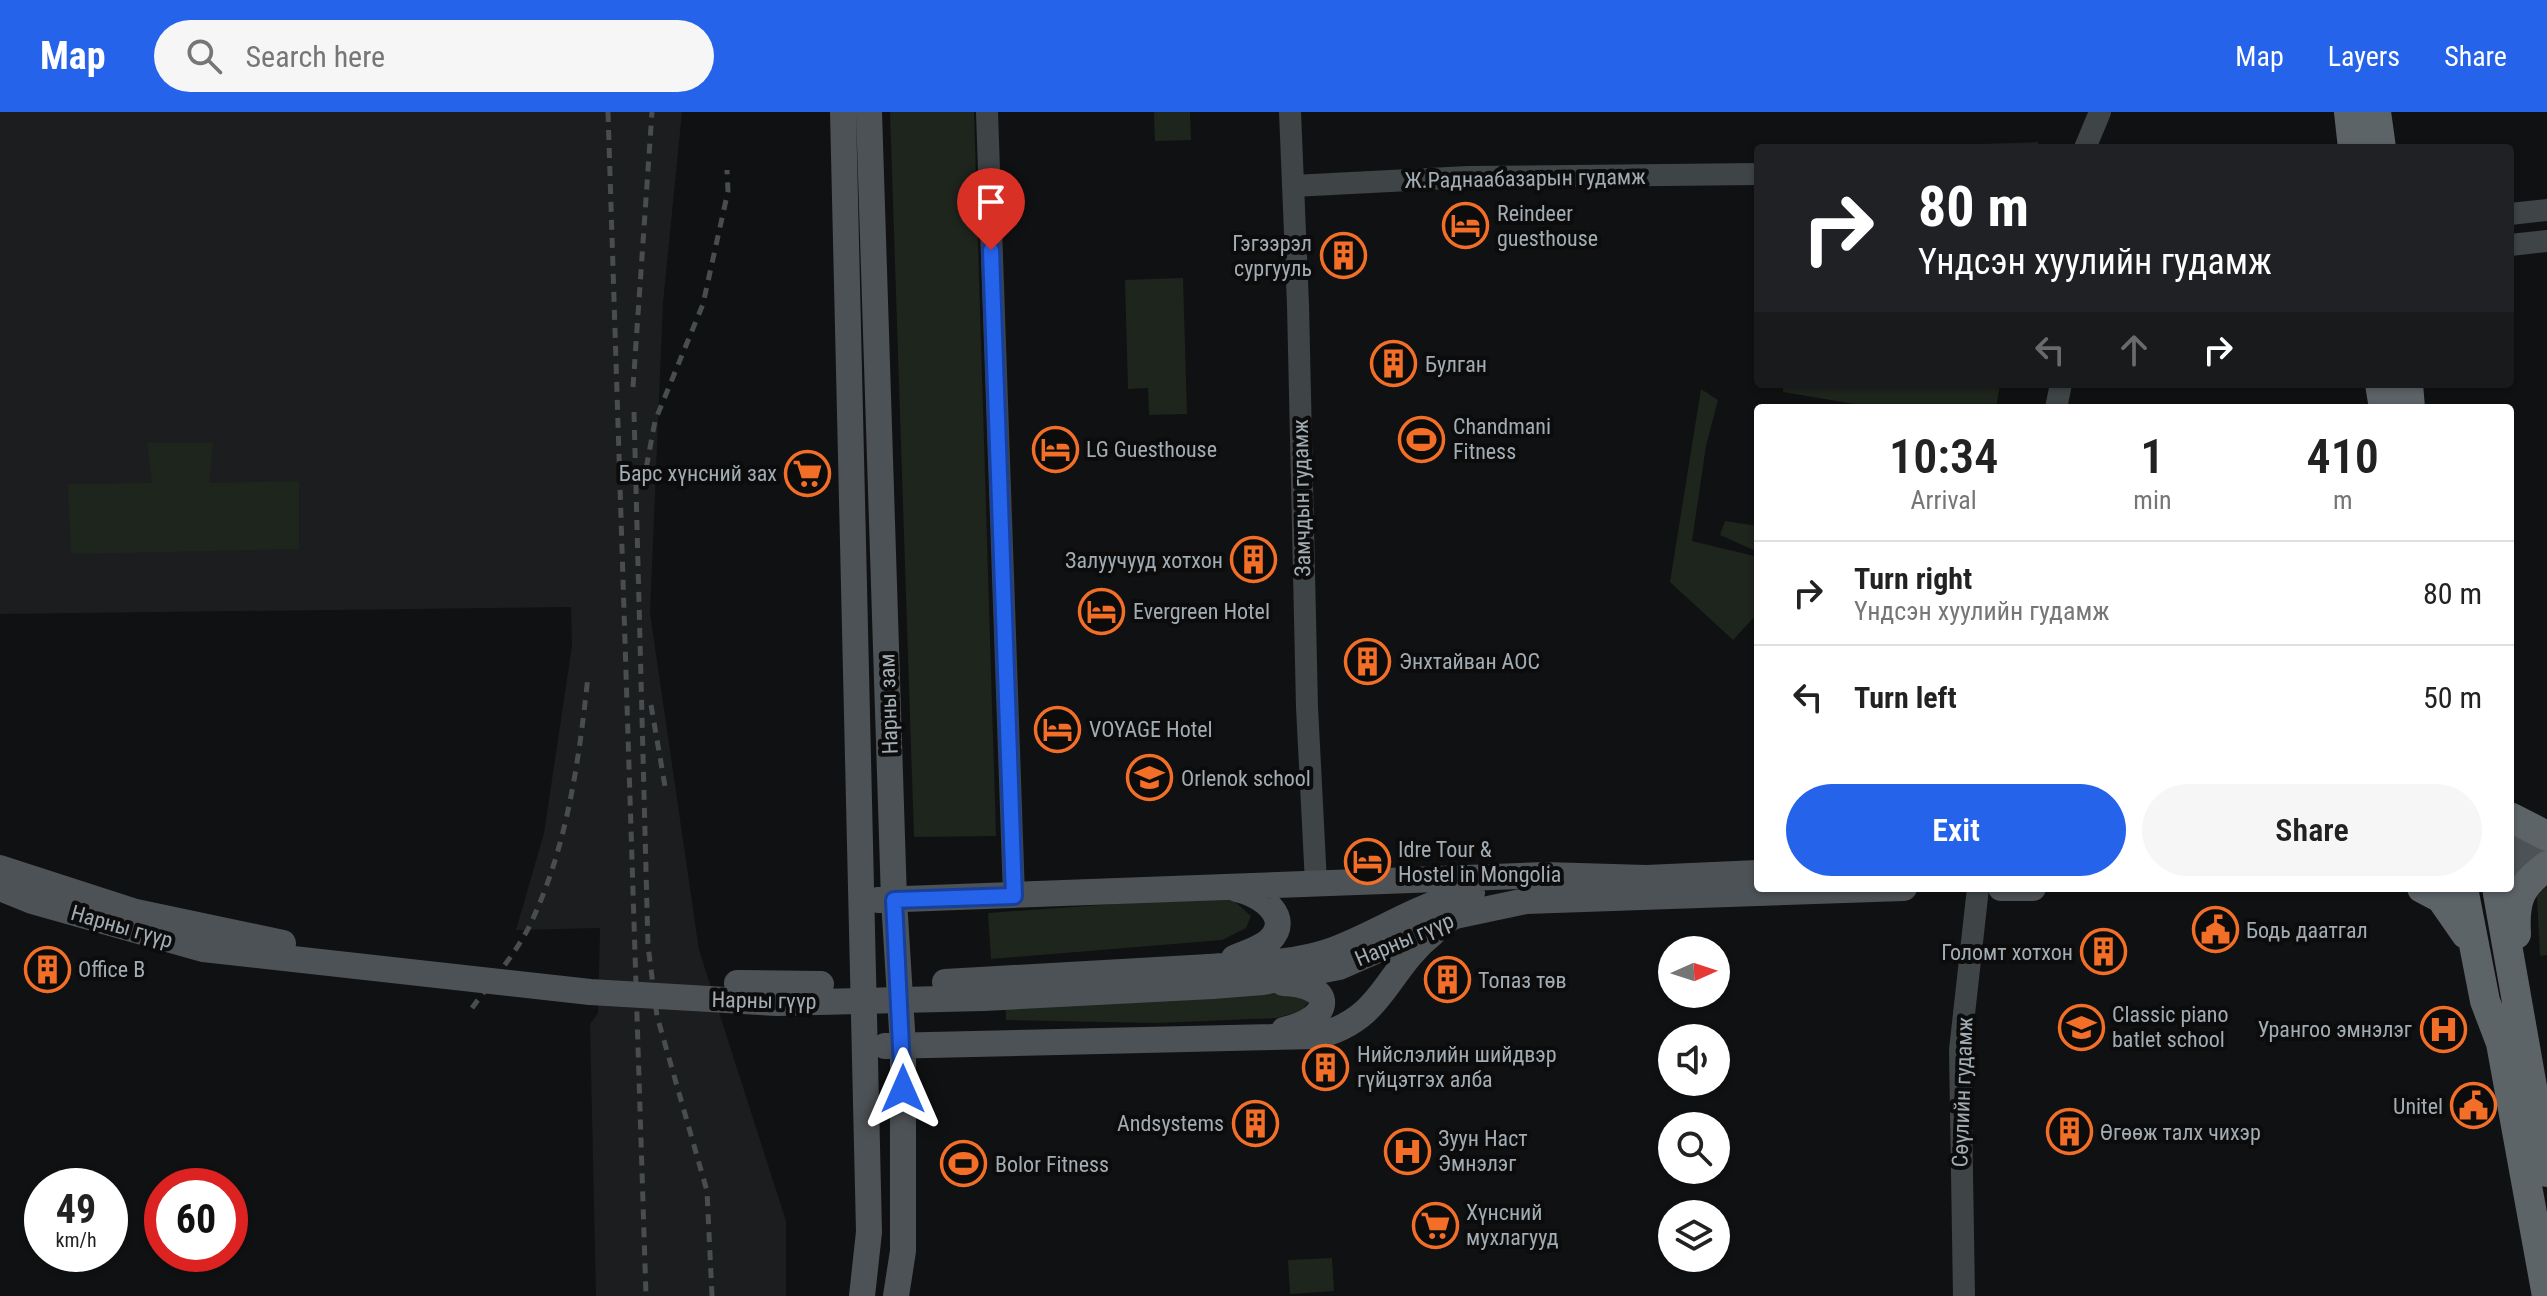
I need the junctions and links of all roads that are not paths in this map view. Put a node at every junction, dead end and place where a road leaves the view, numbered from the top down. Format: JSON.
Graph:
{"nodes":[{"id":1,"x":843,"y":112,"type":"edge"},
{"id":2,"x":869,"y":112,"type":"edge"},
{"id":3,"x":987,"y":112,"type":"edge"},
{"id":4,"x":1290,"y":112,"type":"edge"},
{"id":5,"x":2100,"y":112,"type":"edge"},
{"id":6,"x":2349,"y":112,"type":"edge"},
{"id":7,"x":2376,"y":112,"type":"edge"},
{"id":8,"x":2087,"y":144,"type":"edge"},
{"id":9,"x":2372,"y":144,"type":"edge"},
{"id":10,"x":2374,"y":144,"type":"edge"},
{"id":11,"x":1754,"y":174,"type":"edge"},
{"id":12,"x":1293,"y":186,"type":"junction"},
{"id":13,"x":2547,"y":210,"type":"edge"},
{"id":14,"x":2514,"y":214,"type":"edge"},
{"id":15,"x":2547,"y":241,"type":"edge"},
{"id":16,"x":2514,"y":245,"type":"edge"},
{"id":17,"x":2403,"y":390,"type":"edge"},
{"id":18,"x":2388,"y":404,"type":"edge"},
{"id":19,"x":2514,"y":819,"type":"edge"},
{"id":20,"x":2547,"y":838,"type":"edge"},
{"id":21,"x":2514,"y":841,"type":"edge"},
{"id":22,"x":2514,"y":866,"type":"edge"},
{"id":23,"x":2547,"y":866,"type":"edge"},
{"id":24,"x":0,"y":868,"type":"edge"},
{"id":25,"x":1754,"y":873,"type":"edge"},
{"id":26,"x":1577,"y":878,"type":"junction"},
{"id":27,"x":1316,"y":883,"type":"junction"},
{"id":28,"x":1222,"y":886,"type":"junction"},
{"id":29,"x":0,"y":888,"type":"edge"},
{"id":30,"x":1788,"y":892,"type":"edge"},
{"id":31,"x":1978,"y":892,"type":"edge"},
{"id":32,"x":2430,"y":892,"type":"edge"},
{"id":33,"x":2464,"y":892,"type":"edge"},
{"id":34,"x":2498,"y":892,"type":"edge"},
{"id":35,"x":1014,"y":896,"type":"junction"},
{"id":36,"x":862,"y":900,"type":"junction"},
{"id":37,"x":894,"y":900,"type":"junction"},
{"id":38,"x":1455,"y":916,"type":"junction"},
{"id":39,"x":2475,"y":950,"type":"junction"},
{"id":40,"x":1210,"y":977,"type":"junction"},
{"id":41,"x":1263,"y":982,"type":"junction"},
{"id":42,"x":2522,"y":1036,"type":"junction"},
{"id":43,"x":1253,"y":1037,"type":"junction"},
{"id":44,"x":903,"y":1046,"type":"junction"},
{"id":45,"x":865,"y":1047,"type":"junction"},
{"id":46,"x":2547,"y":1172,"type":"edge"},
{"id":47,"x":862,"y":1296,"type":"edge"},
{"id":48,"x":896,"y":1296,"type":"edge"},
{"id":49,"x":1964,"y":1296,"type":"edge"},
{"id":50,"x":2547,"y":1296,"type":"edge"}],
"edges":[{"from":1,"to":36,"type":"main road","name":"Нарны зам"},
{"from":2,"to":37,"type":"main road","name":"Нарны зам"},
{"from":3,"to":35,"type":"street"},
{"from":4,"to":12,"type":"street","name":"Замчдын гудамж"},
{"from":5,"to":8,"type":"street"},
{"from":6,"to":9,"type":"highway"},
{"from":7,"to":10,"type":"highway"},
{"from":11,"to":12,"type":"street","name":"Ж.Раднаабазарын гудамж"},
{"from":12,"to":27,"type":"street","name":"Замчдын гудамж"},
{"from":13,"to":14,"type":"street"},
{"from":15,"to":16,"type":"street"},
{"from":17,"to":18,"type":"highway"},
{"from":19,"to":20,"type":"highway"},
{"from":20,"to":21,"type":"main road"},
{"from":22,"to":23,"type":"main road"},
{"from":23,"to":42,"type":"highway"},
{"from":24,"to":40,"type":"main road","name":"Нарны гүүр","bridge":true},
{"from":25,"to":26,"type":"main road"},
{"from":26,"to":27,"type":"main road"},
{"from":26,"to":40,"type":"main road","name":"Нарны гүүр"},
{"from":27,"to":28,"type":"main road"},
{"from":28,"to":35,"type":"main road"},
{"from":28,"to":40,"type":"main road"},
{"from":29,"to":40,"type":"main road","name":"Нарны гүүр","bridge":true},
{"from":30,"to":38,"type":"main road","name":"Нарны гүүр"},
{"from":31,"to":49,"type":"street","name":"Сөүлийн гудамж"},
{"from":32,"to":39,"type":"highway"},
{"from":33,"to":39,"type":"highway"},
{"from":34,"to":42,"type":"highway"},
{"from":35,"to":37,"type":"main road"},
{"from":36,"to":37,"type":"main road"},
{"from":36,"to":45,"type":"main road","name":"Нарны зам"},
{"from":37,"to":44,"type":"main road","name":"Нарны зам"},
{"from":38,"to":41,"type":"main road","name":"Нарны гүүр"},
{"from":38,"to":43,"type":"main road"},
{"from":39,"to":50,"type":"highway"},
{"from":40,"to":41,"type":"main road","name":"Нарны гүүр"},
{"from":41,"to":43,"type":"main road"},
{"from":42,"to":46,"type":"highway"},
{"from":43,"to":44,"type":"main road"},
{"from":44,"to":45,"type":"main road"},
{"from":44,"to":48,"type":"main road","name":"Нарны зам"},
{"from":45,"to":47,"type":"main road","name":"Нарны зам"}]}
